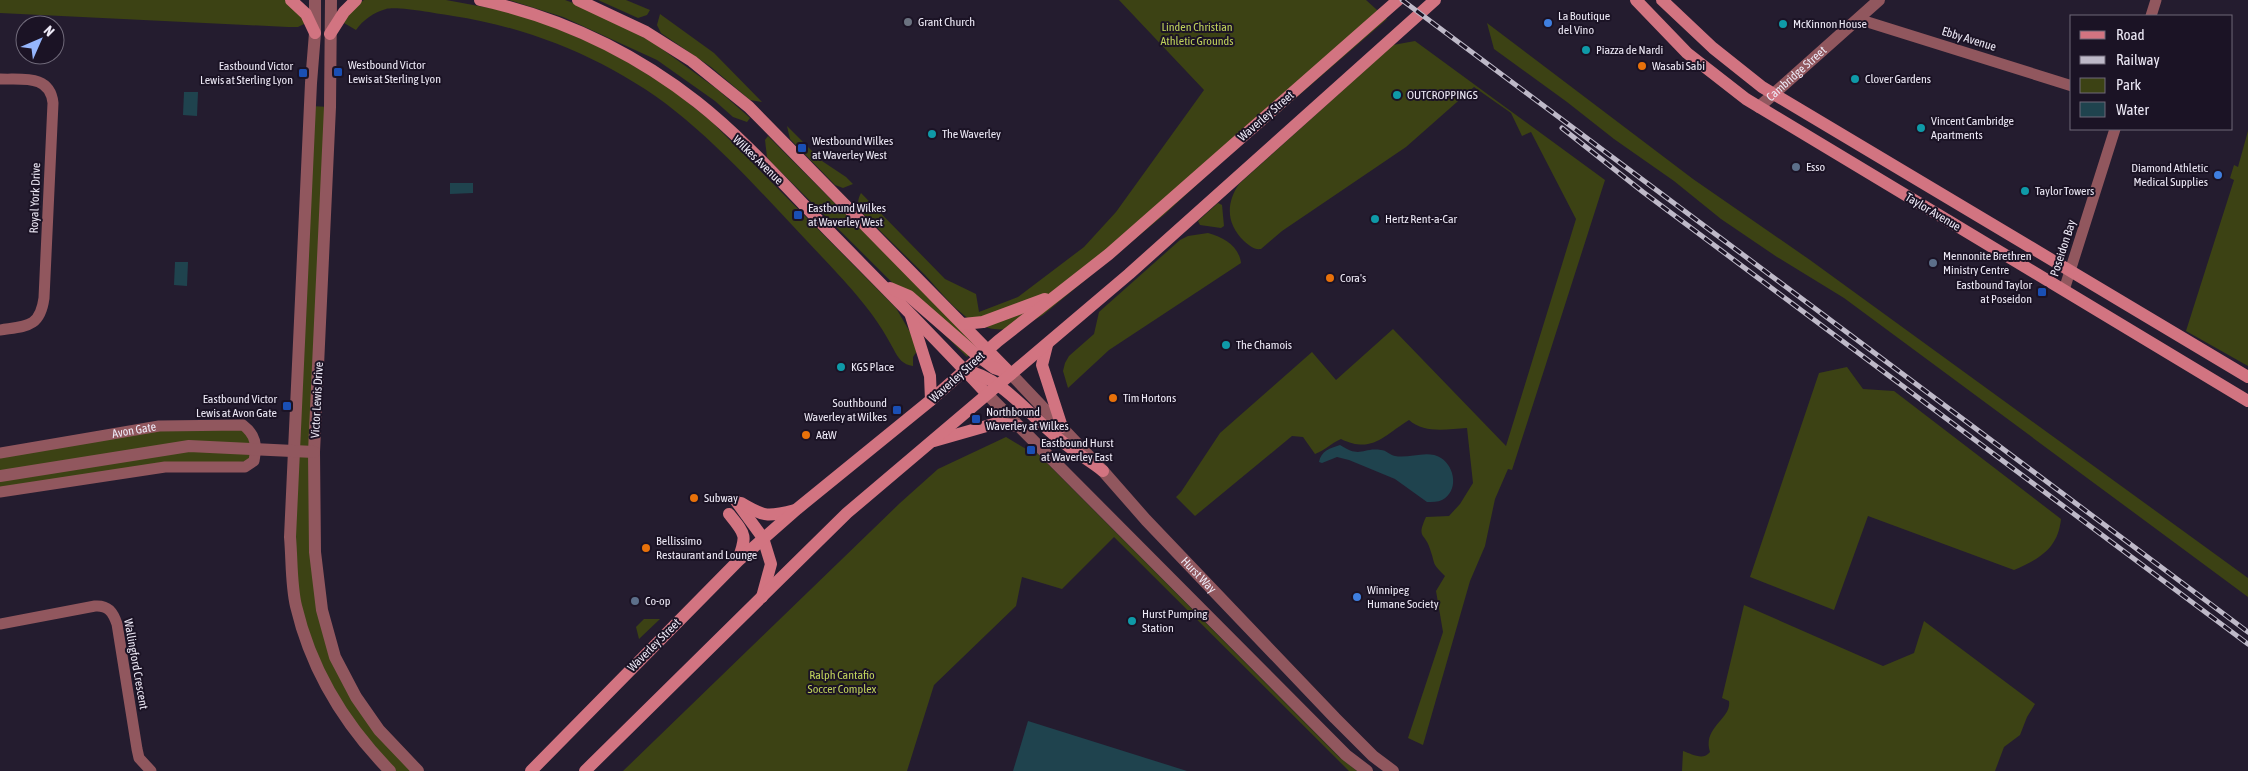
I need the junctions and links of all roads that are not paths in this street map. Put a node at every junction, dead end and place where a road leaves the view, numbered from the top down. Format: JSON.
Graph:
{"nodes":[{"id":1,"x":292,"y":0,"type":"edge"},
{"id":2,"x":315,"y":0,"type":"edge"},
{"id":3,"x":331,"y":0,"type":"edge"},
{"id":4,"x":356,"y":0,"type":"edge"},
{"id":5,"x":480,"y":0,"type":"edge"},
{"id":6,"x":578,"y":0,"type":"edge"},
{"id":7,"x":1398,"y":0,"type":"edge"},
{"id":8,"x":1435,"y":0,"type":"edge"},
{"id":9,"x":1636,"y":0,"type":"edge"},
{"id":10,"x":1662,"y":0,"type":"edge"},
{"id":11,"x":1879,"y":0,"type":"edge"},
{"id":12,"x":2156,"y":0,"type":"edge"},
{"id":13,"x":2151,"y":15,"type":"edge"},
{"id":14,"x":1858,"y":19,"type":"junction"},
{"id":15,"x":315,"y":33,"type":"junction"},
{"id":16,"x":330,"y":34,"type":"junction"},
{"id":17,"x":0,"y":79,"type":"edge"},
{"id":18,"x":2070,"y":85,"type":"edge"},
{"id":19,"x":1774,"y":94,"type":"junction"},
{"id":20,"x":1759,"y":107,"type":"junction"},
{"id":21,"x":2115,"y":130,"type":"edge"},
{"id":22,"x":2070,"y":272,"type":"junction"},
{"id":23,"x":882,"y":284,"type":"junction"},
{"id":24,"x":2064,"y":290,"type":"junction"},
{"id":25,"x":1059,"y":294,"type":"junction"},
{"id":26,"x":909,"y":312,"type":"junction"},
{"id":27,"x":963,"y":324,"type":"junction"},
{"id":28,"x":0,"y":330,"type":"edge"},
{"id":29,"x":1047,"y":344,"type":"junction"},
{"id":30,"x":983,"y":353,"type":"junction"},
{"id":31,"x":964,"y":370,"type":"junction"},
{"id":32,"x":1011,"y":374,"type":"junction"},
{"id":33,"x":2248,"y":377,"type":"edge"},
{"id":34,"x":998,"y":384,"type":"junction"},
{"id":35,"x":986,"y":394,"type":"junction"},
{"id":36,"x":931,"y":400,"type":"junction"},
{"id":37,"x":2248,"y":401,"type":"edge"},
{"id":38,"x":1018,"y":426,"type":"junction"},
{"id":39,"x":1062,"y":427,"type":"junction"},
{"id":40,"x":929,"y":443,"type":"junction"},
{"id":41,"x":256,"y":448,"type":"junction"},
{"id":42,"x":294,"y":451,"type":"junction"},
{"id":43,"x":314,"y":452,"type":"junction"},
{"id":44,"x":0,"y":453,"type":"edge"},
{"id":45,"x":1103,"y":471,"type":"junction"},
{"id":46,"x":0,"y":476,"type":"edge"},
{"id":47,"x":0,"y":492,"type":"edge"},
{"id":48,"x":797,"y":510,"type":"junction"},
{"id":49,"x":729,"y":514,"type":"dead end"},
{"id":50,"x":763,"y":538,"type":"junction"},
{"id":51,"x":738,"y":561,"type":"junction"},
{"id":52,"x":762,"y":598,"type":"junction"},
{"id":53,"x":0,"y":624,"type":"edge"},
{"id":54,"x":151,"y":771,"type":"edge"},
{"id":55,"x":390,"y":771,"type":"edge"},
{"id":56,"x":418,"y":771,"type":"edge"},
{"id":57,"x":531,"y":771,"type":"edge"},
{"id":58,"x":585,"y":771,"type":"edge"},
{"id":59,"x":1367,"y":771,"type":"edge"},
{"id":60,"x":1393,"y":771,"type":"edge"}],
"edges":[{"from":1,"to":15,"type":"main road"},
{"from":2,"to":15,"type":"street","name":"Victor Lewis Drive"},
{"from":3,"to":16,"type":"street","name":"Victor Lewis Drive"},
{"from":4,"to":16,"type":"main road"},
{"from":5,"to":23,"type":"main road","name":"Wilkes Avenue"},
{"from":6,"to":27,"type":"main road"},
{"from":7,"to":25,"type":"main road","name":"Waverley Street"},
{"from":8,"to":29,"type":"main road"},
{"from":9,"to":20,"type":"main road","name":"Taylor Avenue"},
{"from":10,"to":19,"type":"main road","name":"Taylor Avenue"},
{"from":11,"to":14,"type":"street","name":"Cambridge Street"},
{"from":12,"to":13,"type":"street"},
{"from":14,"to":18,"type":"street","name":"Ebby Avenue"},
{"from":14,"to":19,"type":"street","name":"Cambridge Street"},
{"from":15,"to":42,"type":"street","name":"Victor Lewis Drive"},
{"from":16,"to":43,"type":"street","name":"Victor Lewis Drive"},
{"from":17,"to":28,"type":"street","name":"Royal York Drive"},
{"from":19,"to":20,"type":"street","name":"Cambridge Street"},
{"from":19,"to":22,"type":"main road","name":"Taylor Avenue"},
{"from":20,"to":24,"type":"main road","name":"Taylor Avenue"},
{"from":21,"to":22,"type":"street","name":"Poseidon Bay"},
{"from":22,"to":24,"type":"street","name":"Poseidon Bay"},
{"from":22,"to":33,"type":"main road","name":"Taylor Avenue"},
{"from":23,"to":26,"type":"main road","name":"Wilkes Avenue"},
{"from":23,"to":30,"type":"main road"},
{"from":24,"to":37,"type":"main road","name":"Taylor Avenue"},
{"from":25,"to":27,"type":"main road"},
{"from":25,"to":30,"type":"main road","name":"Waverley Street"},
{"from":26,"to":31,"type":"main road","name":"Wilkes Avenue"},
{"from":26,"to":36,"type":"main road"},
{"from":27,"to":30,"type":"main road"},
{"from":29,"to":32,"type":"main road"},
{"from":29,"to":39,"type":"main road"},
{"from":30,"to":31,"type":"main road","name":"Waverley Street"},
{"from":30,"to":32,"type":"main road"},
{"from":31,"to":34,"type":"main road"},
{"from":31,"to":35,"type":"main road","name":"Wilkes Avenue"},
{"from":31,"to":36,"type":"main road","name":"Waverley Street"},
{"from":32,"to":34,"type":"main road"},
{"from":32,"to":39,"type":"street","name":"Hurst Way"},
{"from":34,"to":35,"type":"main road"},
{"from":34,"to":45,"type":"main road"},
{"from":35,"to":38,"type":"street","name":"Hurst Way"},
{"from":35,"to":40,"type":"main road"},
{"from":36,"to":48,"type":"main road","name":"Waverley Street"},
{"from":38,"to":40,"type":"main road"},
{"from":38,"to":59,"type":"street","name":"Hurst Way"},
{"from":39,"to":45,"type":"street","name":"Hurst Way"},
{"from":40,"to":52,"type":"main road"},
{"from":41,"to":42,"type":"street","name":"Avon Gate"},
{"from":41,"to":44,"type":"street","name":"Avon Gate"},
{"from":41,"to":46,"type":"street","name":"Avon Gate"},
{"from":41,"to":47,"type":"street"},
{"from":42,"to":43,"type":"street","name":"Avon Gate"},
{"from":42,"to":55,"type":"street","name":"Victor Lewis Drive"},
{"from":43,"to":56,"type":"street","name":"Victor Lewis Drive"},
{"from":45,"to":60,"type":"street","name":"Hurst Way"},
{"from":48,"to":50,"type":"main road","name":"Waverley Street"},
{"from":48,"to":50,"type":"main road"},
{"from":49,"to":51,"type":"main road"},
{"from":50,"to":51,"type":"main road","name":"Waverley Street"},
{"from":50,"to":52,"type":"main road"},
{"from":51,"to":57,"type":"main road","name":"Waverley Street"},
{"from":52,"to":58,"type":"main road"},
{"from":53,"to":54,"type":"street","name":"Wallingford Crescent"}]}
